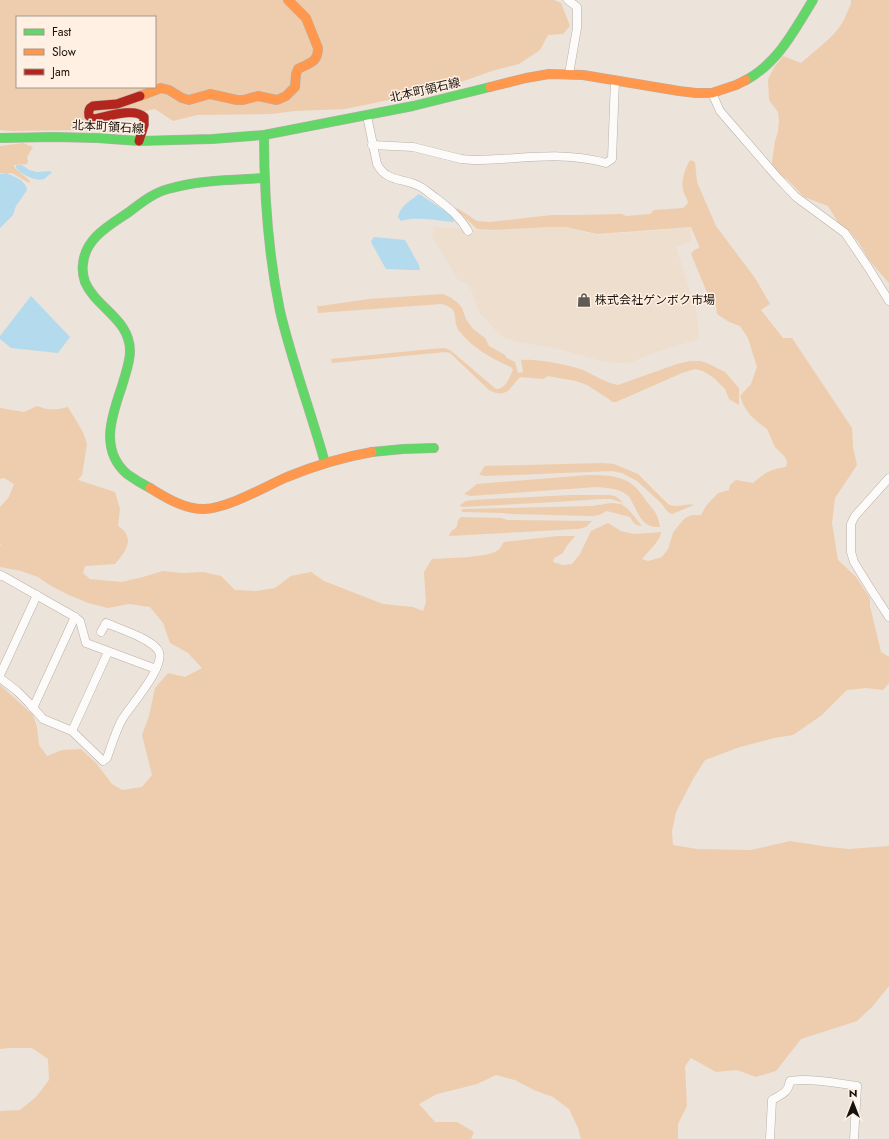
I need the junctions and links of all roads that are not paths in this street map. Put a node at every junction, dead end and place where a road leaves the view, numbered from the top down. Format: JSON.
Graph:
{"nodes":[{"id":1,"x":288,"y":0,"type":"edge"},
{"id":2,"x":568,"y":0,"type":"edge"},
{"id":3,"x":813,"y":0,"type":"edge"},
{"id":4,"x":569,"y":74,"type":"junction"},
{"id":5,"x":615,"y":80,"type":"junction"},
{"id":6,"x":712,"y":93,"type":"junction"},
{"id":7,"x":367,"y":116,"type":"junction"},
{"id":8,"x":264,"y":134,"type":"junction"},
{"id":9,"x":0,"y":138,"type":"edge"},
{"id":10,"x":139,"y":142,"type":"junction"},
{"id":11,"x":372,"y":145,"type":"junction"},
{"id":12,"x":264,"y":178,"type":"junction"},
{"id":13,"x":468,"y":231,"type":"dead end"},
{"id":14,"x":889,"y":301,"type":"edge"},
{"id":15,"x":434,"y":448,"type":"dead end"},
{"id":16,"x":325,"y":463,"type":"junction"},
{"id":17,"x":889,"y":478,"type":"edge"},
{"id":18,"x":0,"y":576,"type":"edge"},
{"id":19,"x":37,"y":595,"type":"junction"},
{"id":20,"x":889,"y":616,"type":"edge"},
{"id":21,"x":75,"y":617,"type":"junction"},
{"id":22,"x":101,"y":632,"type":"dead end"},
{"id":23,"x":108,"y":652,"type":"junction"},
{"id":24,"x":156,"y":669,"type":"junction"},
{"id":25,"x":0,"y":676,"type":"edge"},
{"id":26,"x":33,"y":708,"type":"junction"},
{"id":27,"x":72,"y":731,"type":"junction"},
{"id":28,"x":770,"y":1139,"type":"edge"},
{"id":29,"x":854,"y":1139,"type":"edge"}],
"edges":[{"from":1,"to":10,"type":"street"},
{"from":2,"to":4,"type":"street"},
{"from":3,"to":6,"type":"street","name":"北本町領石線"},
{"from":4,"to":5,"type":"street","name":"北本町領石線"},
{"from":4,"to":7,"type":"street","name":"北本町領石線"},
{"from":5,"to":6,"type":"street","name":"北本町領石線"},
{"from":5,"to":11,"type":"street"},
{"from":6,"to":14,"type":"street"},
{"from":7,"to":8,"type":"street","name":"北本町領石線"},
{"from":7,"to":11,"type":"street"},
{"from":8,"to":10,"type":"street","name":"北本町領石線"},
{"from":8,"to":12,"type":"street"},
{"from":9,"to":10,"type":"street","name":"北本町領石線"},
{"from":11,"to":13,"type":"street"},
{"from":12,"to":16,"type":"street"},
{"from":12,"to":16,"type":"street"},
{"from":15,"to":16,"type":"street"},
{"from":17,"to":20,"type":"street"},
{"from":18,"to":19,"type":"street"},
{"from":19,"to":21,"type":"street"},
{"from":19,"to":25,"type":"street"},
{"from":21,"to":23,"type":"street"},
{"from":21,"to":26,"type":"street"},
{"from":22,"to":24,"type":"street"},
{"from":23,"to":24,"type":"street"},
{"from":23,"to":27,"type":"street"},
{"from":24,"to":27,"type":"street"},
{"from":25,"to":26,"type":"street"},
{"from":26,"to":27,"type":"street"},
{"from":28,"to":29,"type":"street"}]}
